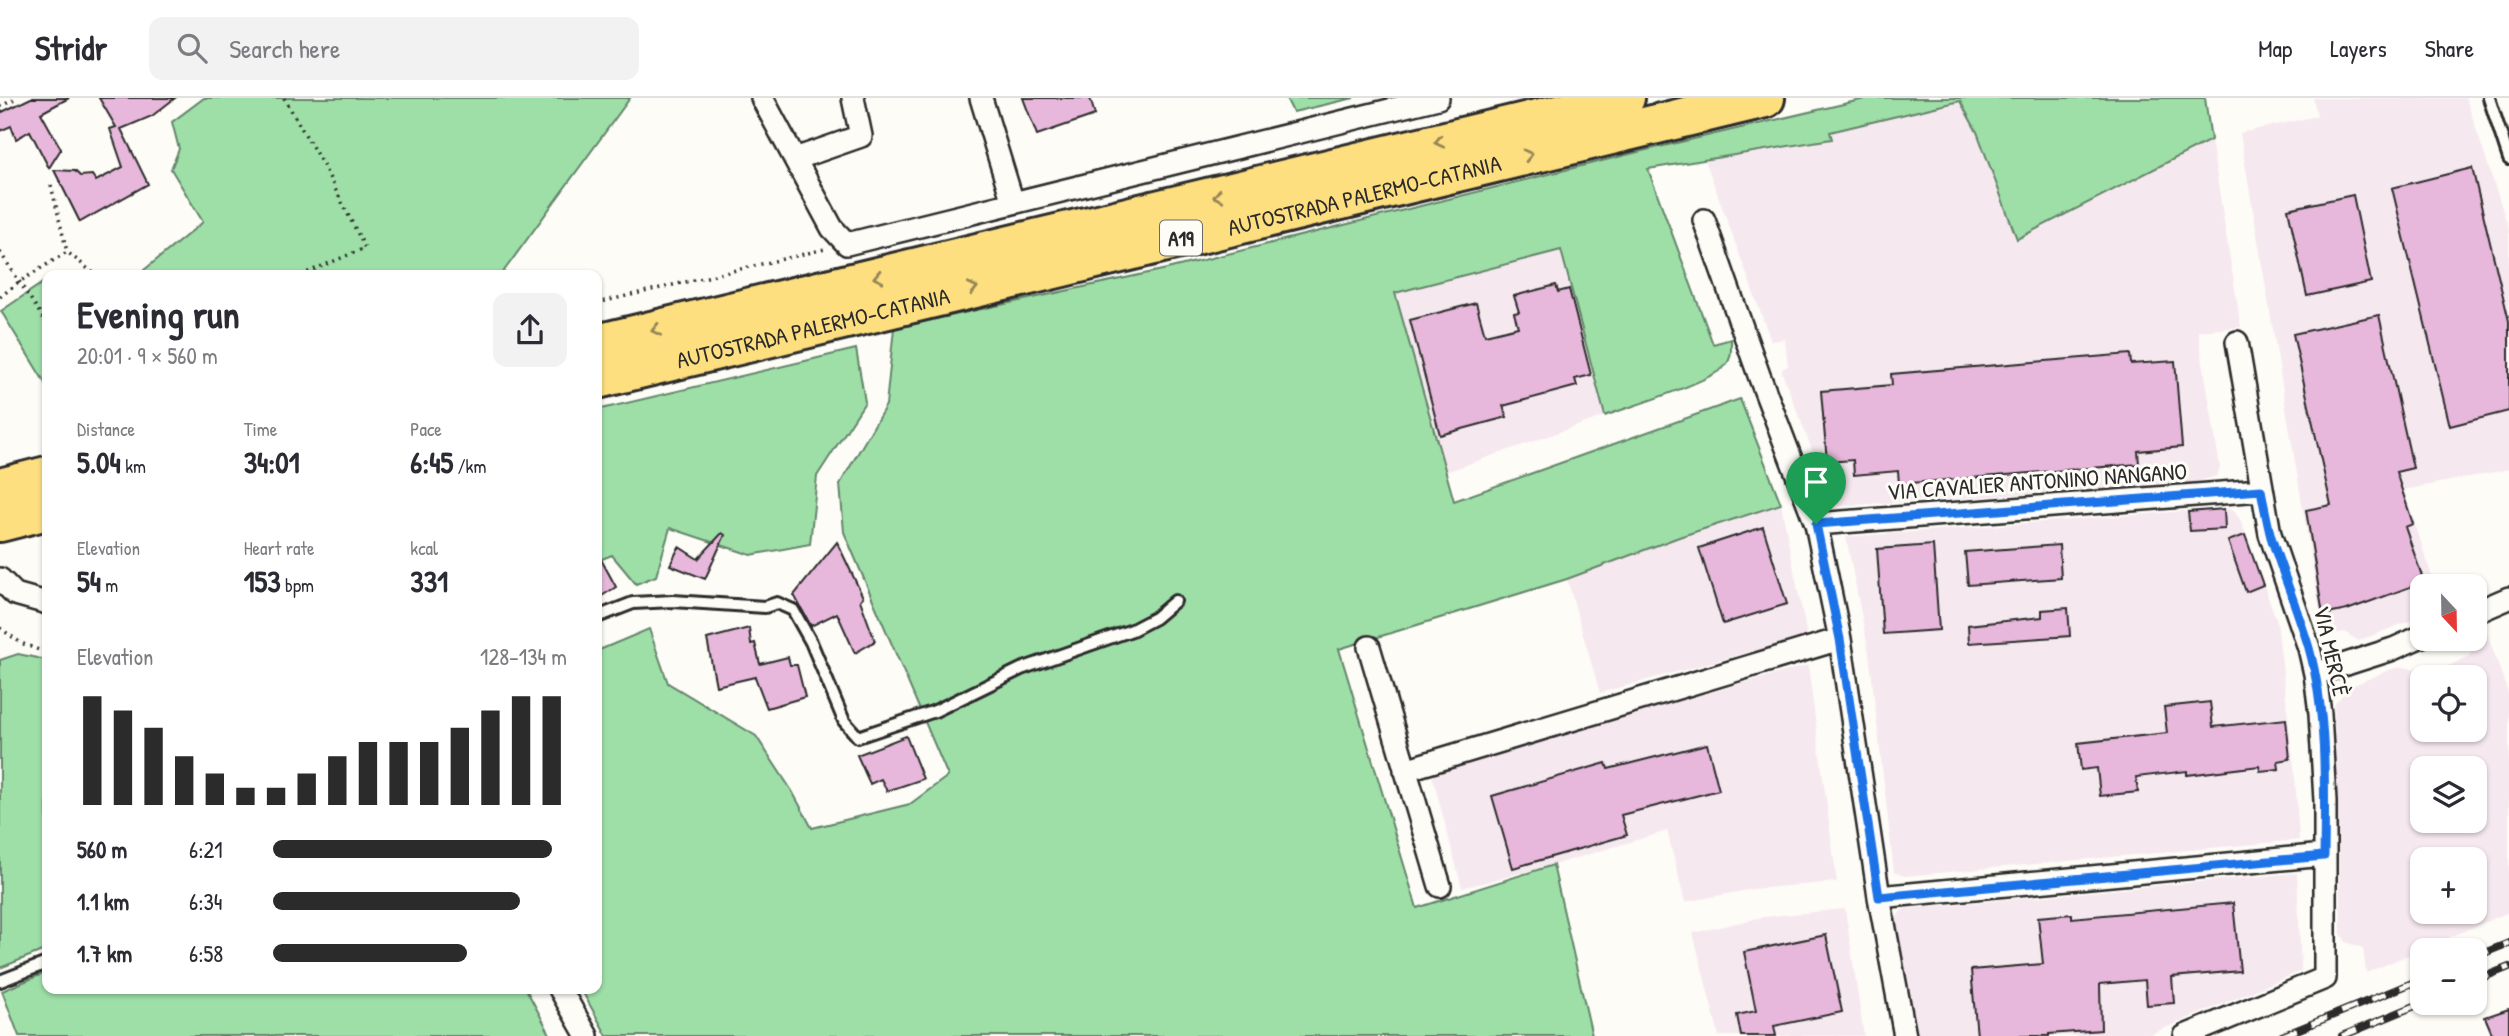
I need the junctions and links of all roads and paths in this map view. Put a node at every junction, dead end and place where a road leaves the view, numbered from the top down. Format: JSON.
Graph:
{"nodes":[{"id":1,"x":16,"y":98,"type":"edge"},
{"id":2,"x":284,"y":98,"type":"edge"},
{"id":3,"x":762,"y":98,"type":"edge"},
{"id":4,"x":853,"y":98,"type":"edge"},
{"id":5,"x":981,"y":98,"type":"edge"},
{"id":6,"x":1438,"y":98,"type":"edge"},
{"id":7,"x":1625,"y":98,"type":"edge"},
{"id":8,"x":1765,"y":98,"type":"edge"},
{"id":9,"x":2489,"y":98,"type":"edge"},
{"id":10,"x":0,"y":107,"type":"edge"},
{"id":11,"x":795,"y":159,"type":"junction"},
{"id":12,"x":2509,"y":159,"type":"edge"},
{"id":13,"x":51,"y":185,"type":"dead end"},
{"id":14,"x":1013,"y":203,"type":"junction"},
{"id":15,"x":1704,"y":220,"type":"dead end"},
{"id":16,"x":847,"y":244,"type":"junction"},
{"id":17,"x":0,"y":252,"type":"edge"},
{"id":18,"x":67,"y":252,"type":"junction"},
{"id":19,"x":90,"y":270,"type":"edge"},
{"id":20,"x":313,"y":270,"type":"edge"},
{"id":21,"x":19,"y":282,"type":"junction"},
{"id":22,"x":0,"y":297,"type":"edge"},
{"id":23,"x":602,"y":302,"type":"edge"},
{"id":24,"x":42,"y":316,"type":"edge"},
{"id":25,"x":2237,"y":342,"type":"dead end"},
{"id":26,"x":602,"y":344,"type":"edge"},
{"id":27,"x":602,"y":378,"type":"edge"},
{"id":28,"x":42,"y":477,"type":"edge"},
{"id":29,"x":0,"y":488,"type":"edge"},
{"id":30,"x":2261,"y":490,"type":"junction"},
{"id":31,"x":42,"y":511,"type":"edge"},
{"id":32,"x":0,"y":522,"type":"edge"},
{"id":33,"x":1816,"y":524,"type":"junction"},
{"id":34,"x":0,"y":579,"type":"edge"},
{"id":35,"x":2509,"y":598,"type":"edge"},
{"id":36,"x":1175,"y":601,"type":"dead end"},
{"id":37,"x":42,"y":602,"type":"edge"},
{"id":38,"x":2487,"y":607,"type":"edge"},
{"id":39,"x":602,"y":615,"type":"edge"},
{"id":40,"x":0,"y":628,"type":"edge"},
{"id":41,"x":1840,"y":639,"type":"junction"},
{"id":42,"x":2410,"y":641,"type":"edge"},
{"id":43,"x":1368,"y":647,"type":"dead end"},
{"id":44,"x":42,"y":651,"type":"edge"},
{"id":45,"x":2315,"y":674,"type":"junction"},
{"id":46,"x":1405,"y":770,"type":"junction"},
{"id":47,"x":2324,"y":856,"type":"junction"},
{"id":48,"x":1440,"y":886,"type":"dead end"},
{"id":49,"x":1879,"y":897,"type":"junction"},
{"id":50,"x":42,"y":965,"type":"edge"},
{"id":51,"x":0,"y":981,"type":"edge"},
{"id":52,"x":563,"y":994,"type":"edge"},
{"id":53,"x":587,"y":1036,"type":"edge"},
{"id":54,"x":1905,"y":1036,"type":"edge"},
{"id":55,"x":2185,"y":1036,"type":"edge"}],
"edges":[{"from":1,"to":10,"type":"path"},
{"from":2,"to":20,"type":"path"},
{"from":3,"to":11,"type":"street"},
{"from":4,"to":11,"type":"street"},
{"from":5,"to":14,"type":"street"},
{"from":6,"to":14,"type":"street"},
{"from":7,"to":26,"type":"highway","name":"AUTOSTRADA PALERMO-CATANIA","number":"A19","one_way":true},
{"from":27,"to":8,"type":"highway","name":"AUTOSTRADA PALERMO-CATANIA","number":"A19","one_way":true},
{"from":9,"to":12,"type":"lane"},
{"from":11,"to":16,"type":"street"},
{"from":13,"to":18,"type":"path"},
{"from":14,"to":16,"type":"street"},
{"from":15,"to":33,"type":"street"},
{"from":16,"to":23,"type":"path"},
{"from":17,"to":21,"type":"path"},
{"from":18,"to":19,"type":"path"},
{"from":18,"to":21,"type":"path"},
{"from":21,"to":22,"type":"path"},
{"from":21,"to":24,"type":"path"},
{"from":25,"to":30,"type":"street","name":"VIA MERCÈ"},
{"from":28,"to":29,"type":"highway"},
{"from":30,"to":33,"type":"street","name":"VIA CAVALIER ANTONINO NANGANO"},
{"from":30,"to":45,"type":"street","name":"VIA MERCÈ"},
{"from":31,"to":32,"type":"highway"},
{"from":33,"to":41,"type":"street"},
{"from":34,"to":37,"type":"street"},
{"from":35,"to":38,"type":"street"},
{"from":36,"to":39,"type":"lane"},
{"from":40,"to":44,"type":"path"},
{"from":41,"to":46,"type":"street"},
{"from":41,"to":49,"type":"street"},
{"from":42,"to":45,"type":"street"},
{"from":43,"to":46,"type":"street"},
{"from":45,"to":47,"type":"street","name":"VIA MERCÈ"},
{"from":46,"to":48,"type":"street"},
{"from":47,"to":49,"type":"street"},
{"from":47,"to":55,"type":"street","name":"VIA MERCÈ"},
{"from":49,"to":54,"type":"street"},
{"from":50,"to":51,"type":"lane"},
{"from":52,"to":53,"type":"street"}]}
